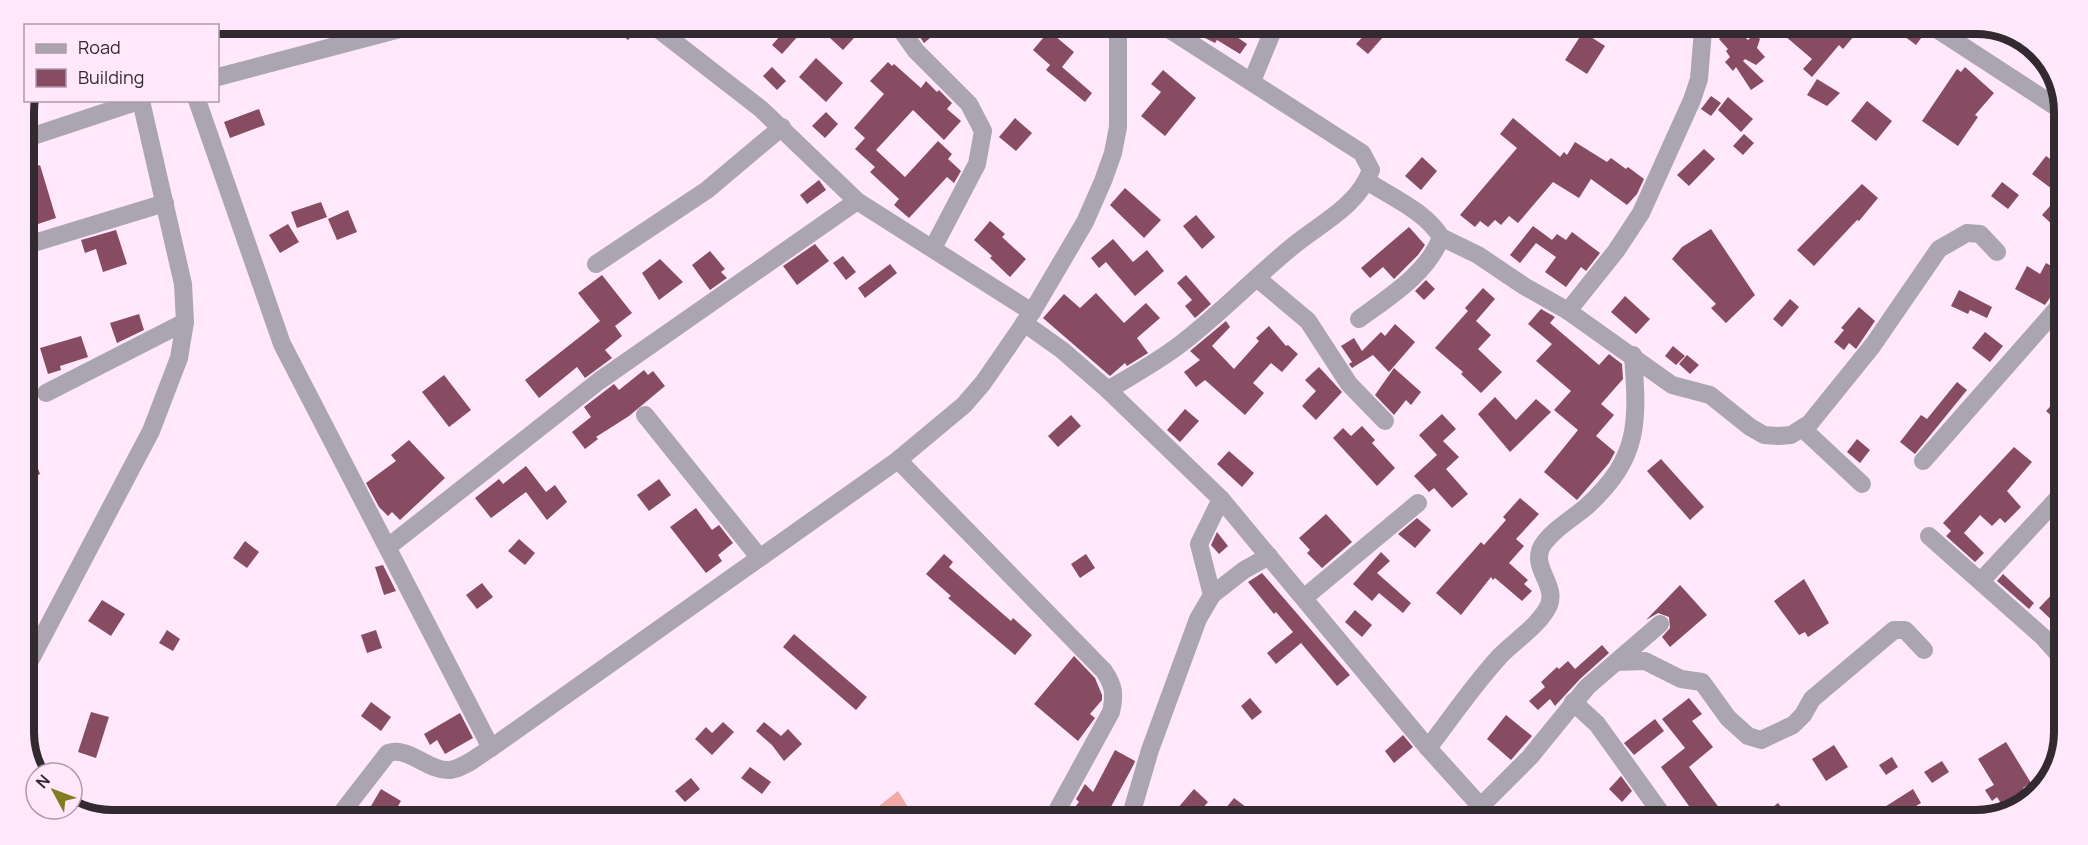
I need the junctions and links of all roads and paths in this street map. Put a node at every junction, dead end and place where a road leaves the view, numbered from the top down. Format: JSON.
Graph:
{"nodes":[{"id":1,"x":378,"y":35,"type":"edge"},
{"id":2,"x":665,"y":35,"type":"edge"},
{"id":3,"x":905,"y":35,"type":"edge"},
{"id":4,"x":1118,"y":35,"type":"edge"},
{"id":5,"x":1178,"y":35,"type":"edge"},
{"id":6,"x":1271,"y":35,"type":"edge"},
{"id":7,"x":1703,"y":35,"type":"edge"},
{"id":8,"x":1946,"y":35,"type":"edge"},
{"id":9,"x":219,"y":78,"type":"edge"},
{"id":10,"x":1252,"y":81,"type":"junction"},
{"id":11,"x":138,"y":102,"type":"edge"},
{"id":12,"x":141,"y":102,"type":"edge"},
{"id":13,"x":197,"y":102,"type":"edge"},
{"id":14,"x":2053,"y":105,"type":"edge"},
{"id":15,"x":782,"y":127,"type":"junction"},
{"id":16,"x":35,"y":132,"type":"edge"},
{"id":17,"x":1366,"y":181,"type":"junction"},
{"id":18,"x":858,"y":201,"type":"junction"},
{"id":19,"x":165,"y":203,"type":"junction"},
{"id":20,"x":1441,"y":237,"type":"junction"},
{"id":21,"x":35,"y":243,"type":"edge"},
{"id":22,"x":933,"y":248,"type":"junction"},
{"id":23,"x":1997,"y":252,"type":"dead end"},
{"id":24,"x":596,"y":264,"type":"dead end"},
{"id":25,"x":1257,"y":278,"type":"junction"},
{"id":26,"x":1568,"y":311,"type":"junction"},
{"id":27,"x":2053,"y":313,"type":"edge"},
{"id":28,"x":1028,"y":318,"type":"junction"},
{"id":29,"x":1359,"y":319,"type":"dead end"},
{"id":30,"x":185,"y":322,"type":"junction"},
{"id":31,"x":1633,"y":355,"type":"junction"},
{"id":32,"x":1108,"y":390,"type":"junction"},
{"id":33,"x":46,"y":393,"type":"dead end"},
{"id":34,"x":645,"y":415,"type":"dead end"},
{"id":35,"x":1385,"y":421,"type":"dead end"},
{"id":36,"x":1803,"y":429,"type":"junction"},
{"id":37,"x":898,"y":460,"type":"junction"},
{"id":38,"x":1923,"y":461,"type":"dead end"},
{"id":39,"x":1862,"y":484,"type":"dead end"},
{"id":40,"x":1221,"y":499,"type":"junction"},
{"id":41,"x":2054,"y":503,"type":"edge"},
{"id":42,"x":1418,"y":504,"type":"dead end"},
{"id":43,"x":1929,"y":536,"type":"dead end"},
{"id":44,"x":388,"y":547,"type":"junction"},
{"id":45,"x":1269,"y":556,"type":"junction"},
{"id":46,"x":759,"y":557,"type":"junction"},
{"id":47,"x":1981,"y":581,"type":"junction"},
{"id":48,"x":1212,"y":595,"type":"junction"},
{"id":49,"x":1305,"y":597,"type":"junction"},
{"id":50,"x":1660,"y":624,"type":"dead end"},
{"id":51,"x":2054,"y":647,"type":"edge"},
{"id":52,"x":1924,"y":650,"type":"dead end"},
{"id":53,"x":35,"y":651,"type":"edge"},
{"id":54,"x":1616,"y":663,"type":"junction"},
{"id":55,"x":1573,"y":702,"type":"junction"},
{"id":56,"x":491,"y":748,"type":"junction"},
{"id":57,"x":1428,"y":748,"type":"junction"},
{"id":58,"x":344,"y":810,"type":"edge"},
{"id":59,"x":1057,"y":810,"type":"edge"},
{"id":60,"x":1132,"y":810,"type":"edge"},
{"id":61,"x":1483,"y":810,"type":"edge"},
{"id":62,"x":1488,"y":810,"type":"edge"},
{"id":63,"x":1659,"y":810,"type":"edge"}],
"edges":[{"from":1,"to":9,"type":"street"},
{"from":2,"to":15,"type":"street"},
{"from":3,"to":22,"type":"street"},
{"from":4,"to":28,"type":"street"},
{"from":5,"to":10,"type":"street"},
{"from":6,"to":10,"type":"street"},
{"from":7,"to":26,"type":"street"},
{"from":8,"to":14,"type":"street"},
{"from":10,"to":17,"type":"street"},
{"from":11,"to":16,"type":"street"},
{"from":12,"to":19,"type":"street"},
{"from":13,"to":44,"type":"street"},
{"from":15,"to":18,"type":"street"},
{"from":15,"to":24,"type":"street"},
{"from":17,"to":20,"type":"street"},
{"from":17,"to":25,"type":"street"},
{"from":18,"to":22,"type":"street"},
{"from":18,"to":44,"type":"street"},
{"from":19,"to":21,"type":"street"},
{"from":19,"to":30,"type":"street"},
{"from":20,"to":26,"type":"street"},
{"from":20,"to":29,"type":"street"},
{"from":22,"to":28,"type":"street"},
{"from":23,"to":36,"type":"street"},
{"from":25,"to":32,"type":"street"},
{"from":25,"to":35,"type":"street"},
{"from":26,"to":31,"type":"street"},
{"from":27,"to":38,"type":"street"},
{"from":28,"to":32,"type":"street"},
{"from":28,"to":37,"type":"street"},
{"from":30,"to":33,"type":"street"},
{"from":30,"to":53,"type":"street"},
{"from":31,"to":36,"type":"street"},
{"from":31,"to":57,"type":"street"},
{"from":32,"to":40,"type":"street"},
{"from":34,"to":46,"type":"street"},
{"from":36,"to":39,"type":"street"},
{"from":37,"to":46,"type":"street"},
{"from":37,"to":59,"type":"street"},
{"from":40,"to":45,"type":"street"},
{"from":40,"to":48,"type":"street"},
{"from":41,"to":47,"type":"street"},
{"from":42,"to":49,"type":"street"},
{"from":43,"to":47,"type":"street"},
{"from":44,"to":56,"type":"street"},
{"from":45,"to":48,"type":"street"},
{"from":45,"to":49,"type":"street"},
{"from":46,"to":56,"type":"street"},
{"from":47,"to":51,"type":"street"},
{"from":48,"to":60,"type":"street"},
{"from":49,"to":57,"type":"street"},
{"from":50,"to":54,"type":"street"},
{"from":52,"to":54,"type":"street"},
{"from":54,"to":55,"type":"street"},
{"from":55,"to":62,"type":"street"},
{"from":55,"to":63,"type":"street"},
{"from":56,"to":58,"type":"street"},
{"from":57,"to":61,"type":"street"}]}
